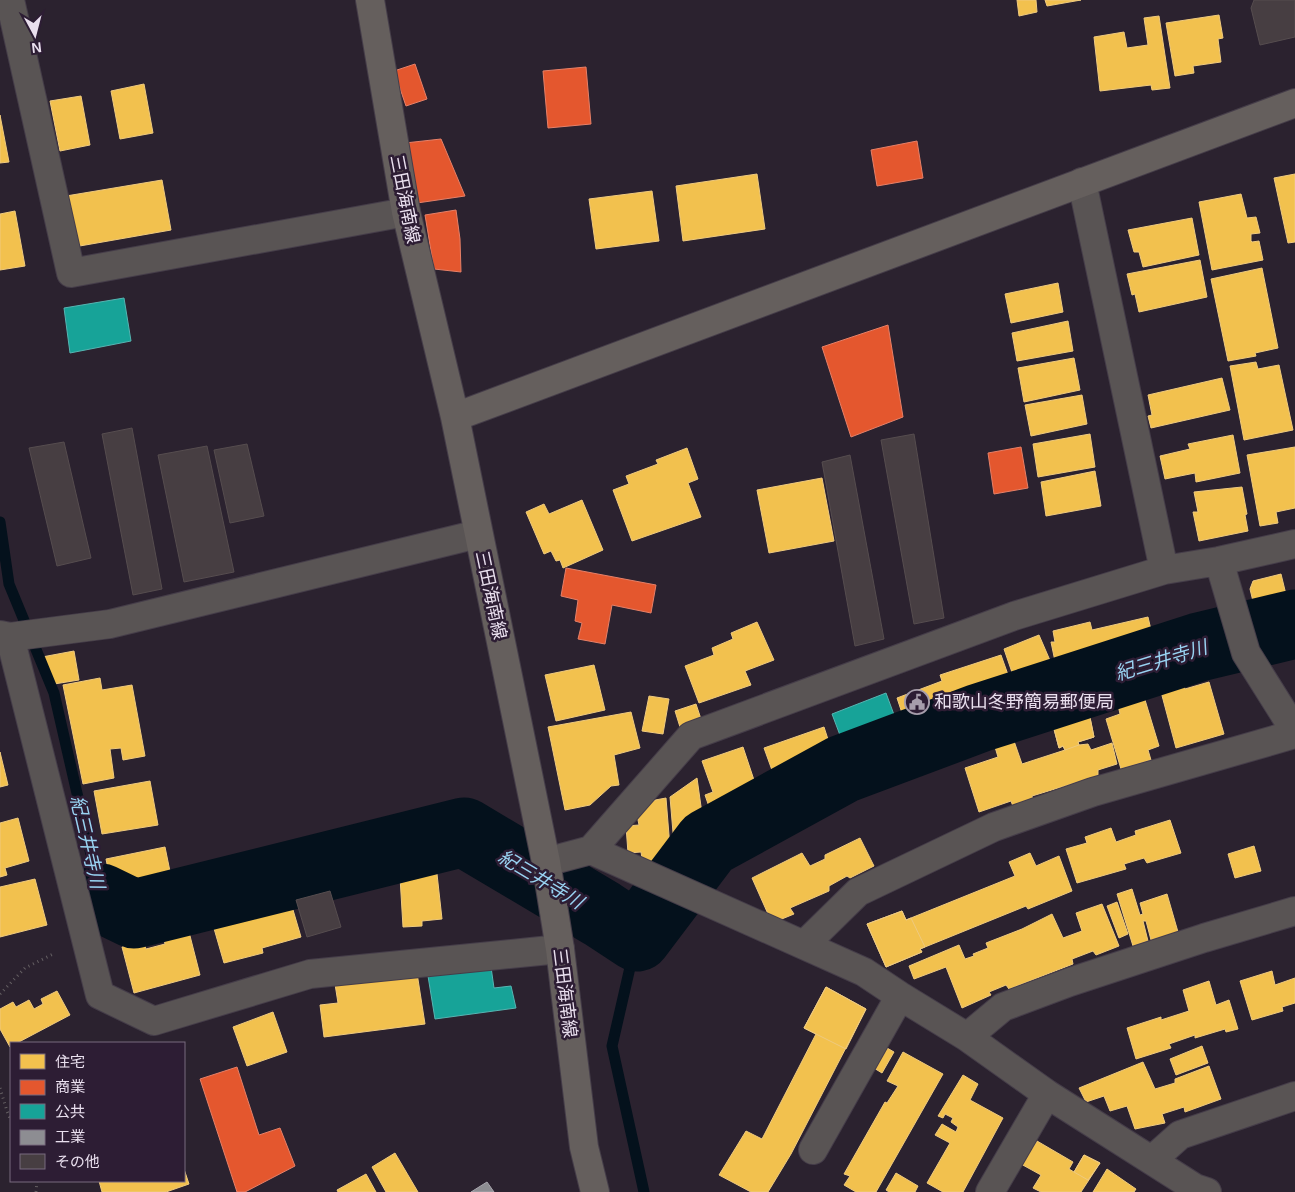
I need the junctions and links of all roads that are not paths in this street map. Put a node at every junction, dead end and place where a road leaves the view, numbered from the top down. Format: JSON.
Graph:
{"nodes":[{"id":1,"x":10,"y":0,"type":"edge"},
{"id":2,"x":370,"y":0,"type":"edge"},
{"id":3,"x":1295,"y":103,"type":"edge"},
{"id":4,"x":1082,"y":182,"type":"junction"},
{"id":5,"x":406,"y":212,"type":"junction"},
{"id":6,"x":454,"y":416,"type":"junction"},
{"id":7,"x":478,"y":534,"type":"junction"},
{"id":8,"x":1295,"y":544,"type":"edge"},
{"id":9,"x":1219,"y":561,"type":"junction"},
{"id":10,"x":1164,"y":570,"type":"junction"},
{"id":11,"x":5,"y":636,"type":"edge"},
{"id":12,"x":1295,"y":732,"type":"edge"},
{"id":13,"x":591,"y":850,"type":"junction"},
{"id":14,"x":546,"y":862,"type":"junction"},
{"id":15,"x":1295,"y":911,"type":"edge"},
{"id":16,"x":805,"y":944,"type":"junction"},
{"id":17,"x":560,"y":949,"type":"junction"},
{"id":18,"x":900,"y":996,"type":"junction"},
{"id":19,"x":967,"y":1037,"type":"junction"},
{"id":20,"x":1047,"y":1094,"type":"junction"},
{"id":21,"x":1295,"y":1096,"type":"edge"},
{"id":22,"x":812,"y":1150,"type":"dead end"},
{"id":23,"x":1152,"y":1160,"type":"junction"},
{"id":24,"x":1199,"y":1191,"type":"edge"},
{"id":25,"x":595,"y":1192,"type":"edge"},
{"id":26,"x":990,"y":1192,"type":"edge"}],
"edges":[{"from":1,"to":5,"type":"street"},
{"from":2,"to":5,"type":"main road","name":"三田海南線"},
{"from":3,"to":4,"type":"main road"},
{"from":4,"to":6,"type":"main road"},
{"from":4,"to":10,"type":"street"},
{"from":5,"to":6,"type":"main road","name":"三田海南線"},
{"from":6,"to":7,"type":"main road","name":"三田海南線"},
{"from":7,"to":11,"type":"street"},
{"from":7,"to":14,"type":"main road","name":"三田海南線"},
{"from":8,"to":9,"type":"street"},
{"from":9,"to":10,"type":"street"},
{"from":9,"to":12,"type":"street"},
{"from":10,"to":13,"type":"street"},
{"from":11,"to":17,"type":"street"},
{"from":12,"to":16,"type":"street"},
{"from":13,"to":14,"type":"street"},
{"from":13,"to":16,"type":"street"},
{"from":14,"to":17,"type":"main road","name":"三田海南線"},
{"from":15,"to":19,"type":"street"},
{"from":16,"to":18,"type":"street"},
{"from":17,"to":25,"type":"main road","name":"三田海南線"},
{"from":18,"to":19,"type":"street"},
{"from":18,"to":22,"type":"street"},
{"from":19,"to":20,"type":"street"},
{"from":20,"to":23,"type":"street"},
{"from":20,"to":26,"type":"street"},
{"from":21,"to":23,"type":"street"},
{"from":23,"to":24,"type":"street"}]}
